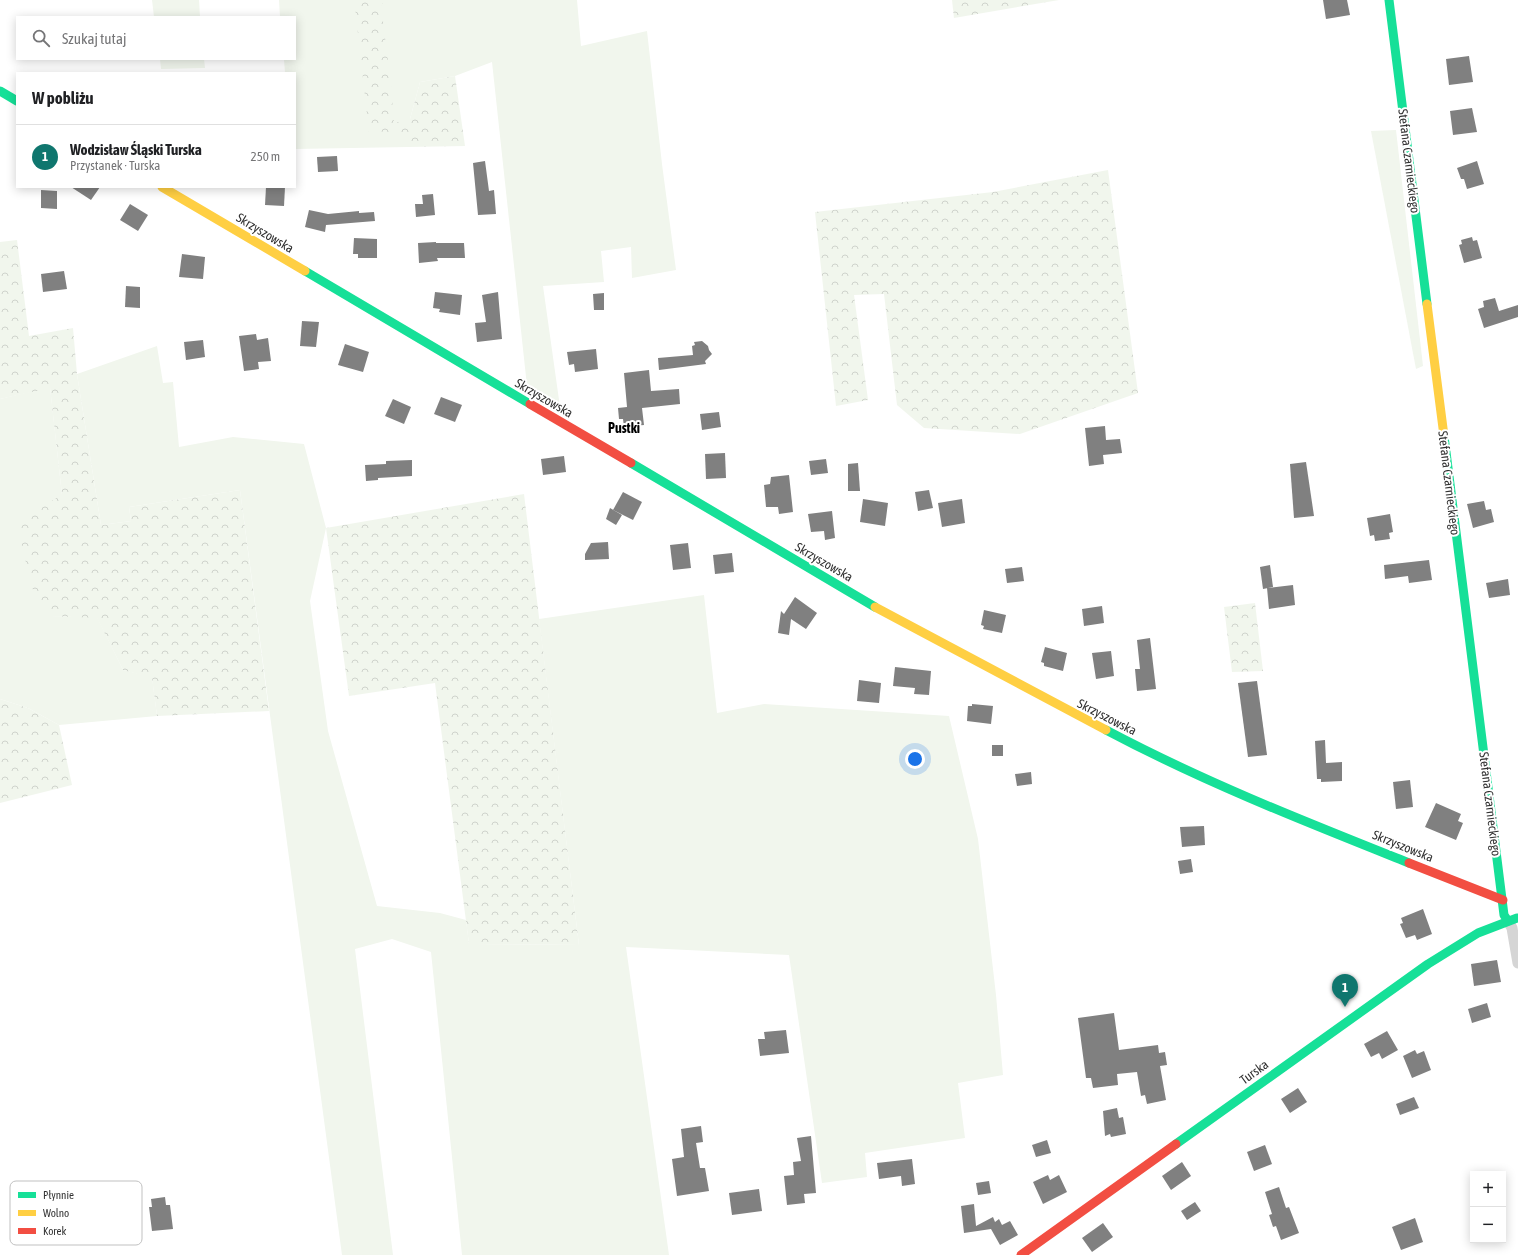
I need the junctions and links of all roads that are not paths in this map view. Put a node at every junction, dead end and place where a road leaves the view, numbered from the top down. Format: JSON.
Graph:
{"nodes":[{"id":1,"x":1389,"y":0,"type":"edge"},
{"id":2,"x":0,"y":91,"type":"edge"},
{"id":3,"x":16,"y":101,"type":"edge"},
{"id":4,"x":164,"y":188,"type":"edge"},
{"id":5,"x":1503,"y":900,"type":"junction"},
{"id":6,"x":1513,"y":919,"type":"edge"},
{"id":7,"x":1518,"y":963,"type":"edge"},
{"id":8,"x":1021,"y":1255,"type":"edge"}],
"edges":[{"from":1,"to":5,"type":"street","name":"Stefana Czarnieckiego"},
{"from":2,"to":3,"type":"street"},
{"from":4,"to":5,"type":"street","name":"Skrzyszowska"},
{"from":5,"to":6,"type":"street","name":"Stefana Czarnieckiego"},
{"from":6,"to":7,"type":"street","name":"Stefana Czarnieckiego"},
{"from":6,"to":8,"type":"street","name":"Turska"}]}
